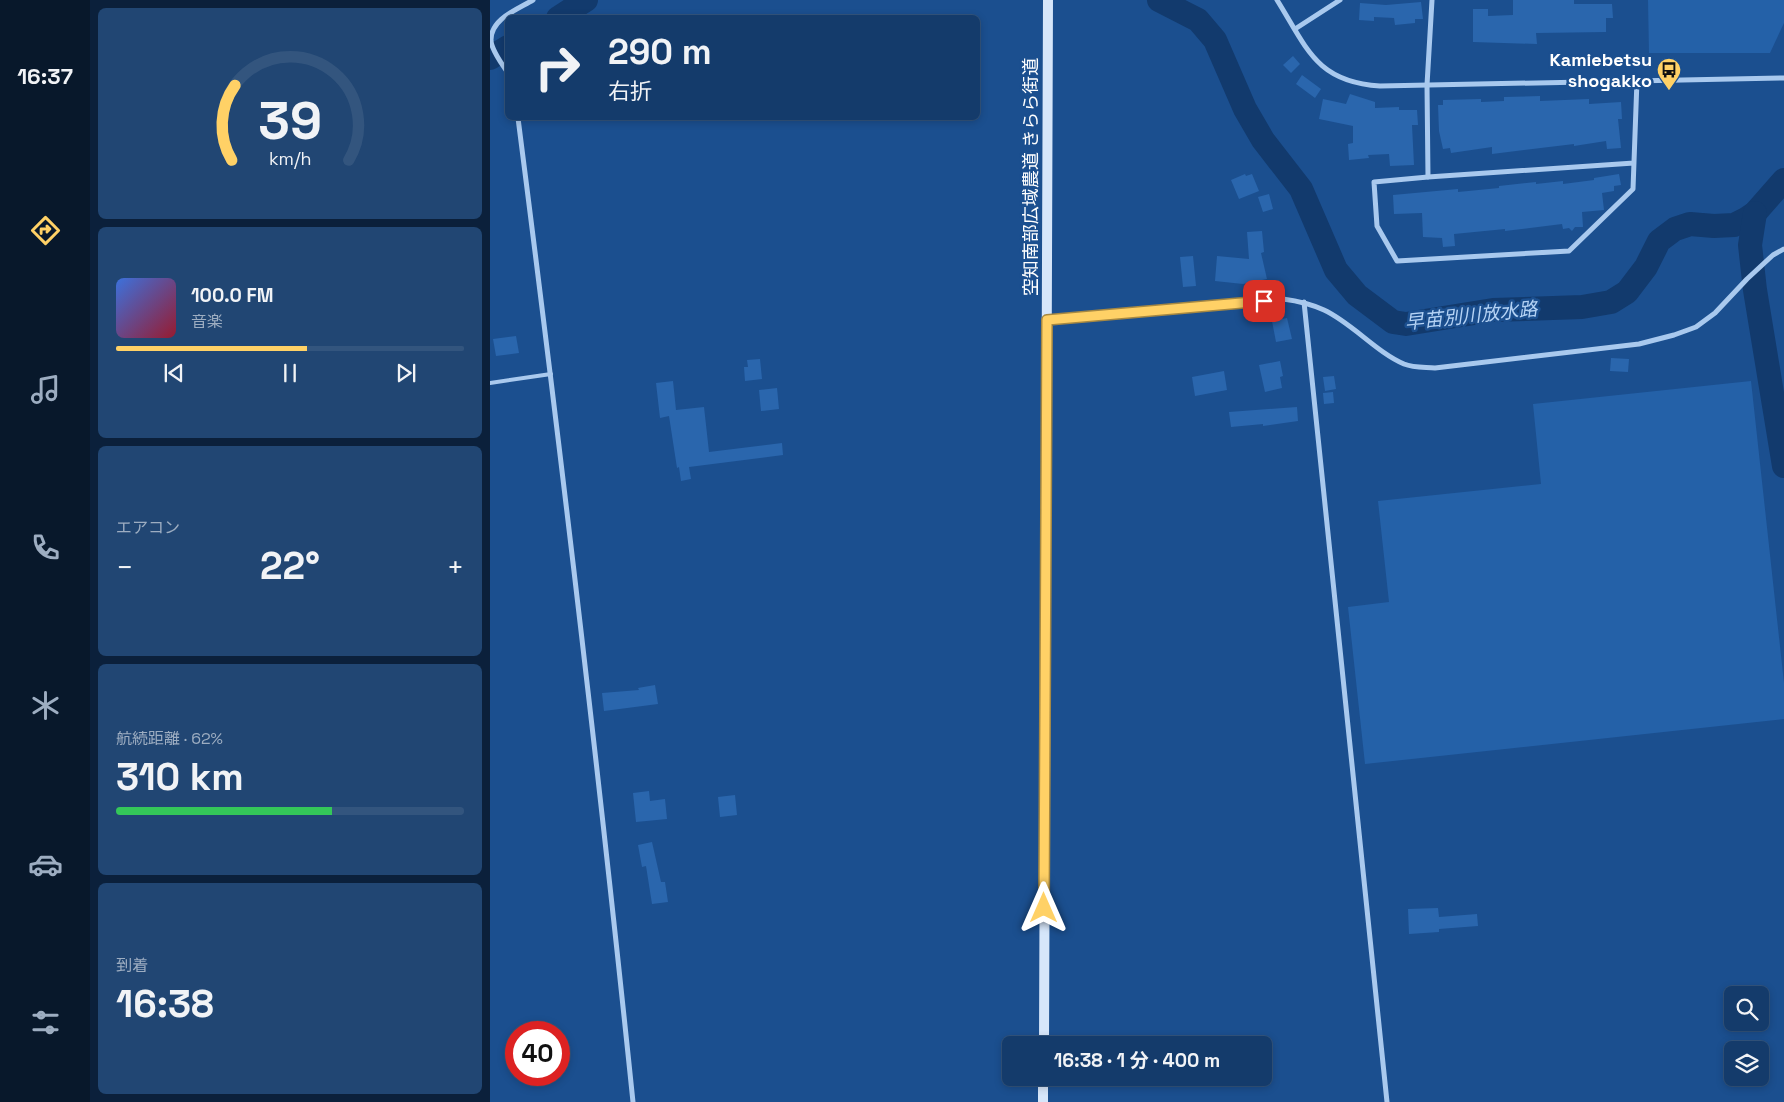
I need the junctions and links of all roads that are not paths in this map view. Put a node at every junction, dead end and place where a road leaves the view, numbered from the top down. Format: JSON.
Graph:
{"nodes":[{"id":1,"x":533,"y":0,"type":"edge"},
{"id":2,"x":1048,"y":0,"type":"edge"},
{"id":3,"x":1277,"y":0,"type":"edge"},
{"id":4,"x":1340,"y":0,"type":"edge"},
{"id":5,"x":1432,"y":0,"type":"edge"},
{"id":6,"x":505,"y":15,"type":"edge"},
{"id":7,"x":506,"y":15,"type":"edge"},
{"id":8,"x":1294,"y":29,"type":"junction"},
{"id":9,"x":491,"y":31,"type":"edge"},
{"id":10,"x":491,"y":43,"type":"edge"},
{"id":11,"x":505,"y":68,"type":"edge"},
{"id":12,"x":1784,"y":78,"type":"edge"},
{"id":13,"x":1637,"y":80,"type":"junction"},
{"id":14,"x":1428,"y":85,"type":"junction"},
{"id":15,"x":518,"y":120,"type":"edge"},
{"id":16,"x":1634,"y":163,"type":"junction"},
{"id":17,"x":1428,"y":177,"type":"junction"},
{"id":18,"x":1784,"y":249,"type":"edge"},
{"id":19,"x":1304,"y":302,"type":"junction"},
{"id":20,"x":1047,"y":320,"type":"junction"},
{"id":21,"x":550,"y":374,"type":"junction"},
{"id":22,"x":490,"y":383,"type":"edge"},
{"id":23,"x":1044,"y":1036,"type":"edge"},
{"id":24,"x":1044,"y":1086,"type":"edge"},
{"id":25,"x":633,"y":1102,"type":"edge"},
{"id":26,"x":1043,"y":1102,"type":"edge"},
{"id":27,"x":1387,"y":1102,"type":"edge"}],
"edges":[{"from":1,"to":7,"type":"street"},
{"from":2,"to":20,"type":"street","name":"空知南部広域農道 きらら街道"},
{"from":3,"to":8,"type":"street"},
{"from":4,"to":8,"type":"street"},
{"from":5,"to":14,"type":"street"},
{"from":6,"to":9,"type":"street"},
{"from":8,"to":14,"type":"street"},
{"from":9,"to":10,"type":"street"},
{"from":10,"to":11,"type":"street"},
{"from":12,"to":13,"type":"street"},
{"from":13,"to":14,"type":"street"},
{"from":13,"to":16,"type":"street"},
{"from":14,"to":17,"type":"street"},
{"from":15,"to":21,"type":"street"},
{"from":16,"to":17,"type":"street"},
{"from":16,"to":17,"type":"street"},
{"from":18,"to":19,"type":"street"},
{"from":19,"to":20,"type":"street"},
{"from":19,"to":27,"type":"street"},
{"from":20,"to":23,"type":"street","name":"空知南部広域農道 きらら街道"},
{"from":21,"to":22,"type":"lane"},
{"from":21,"to":25,"type":"street"},
{"from":24,"to":26,"type":"street"}]}
